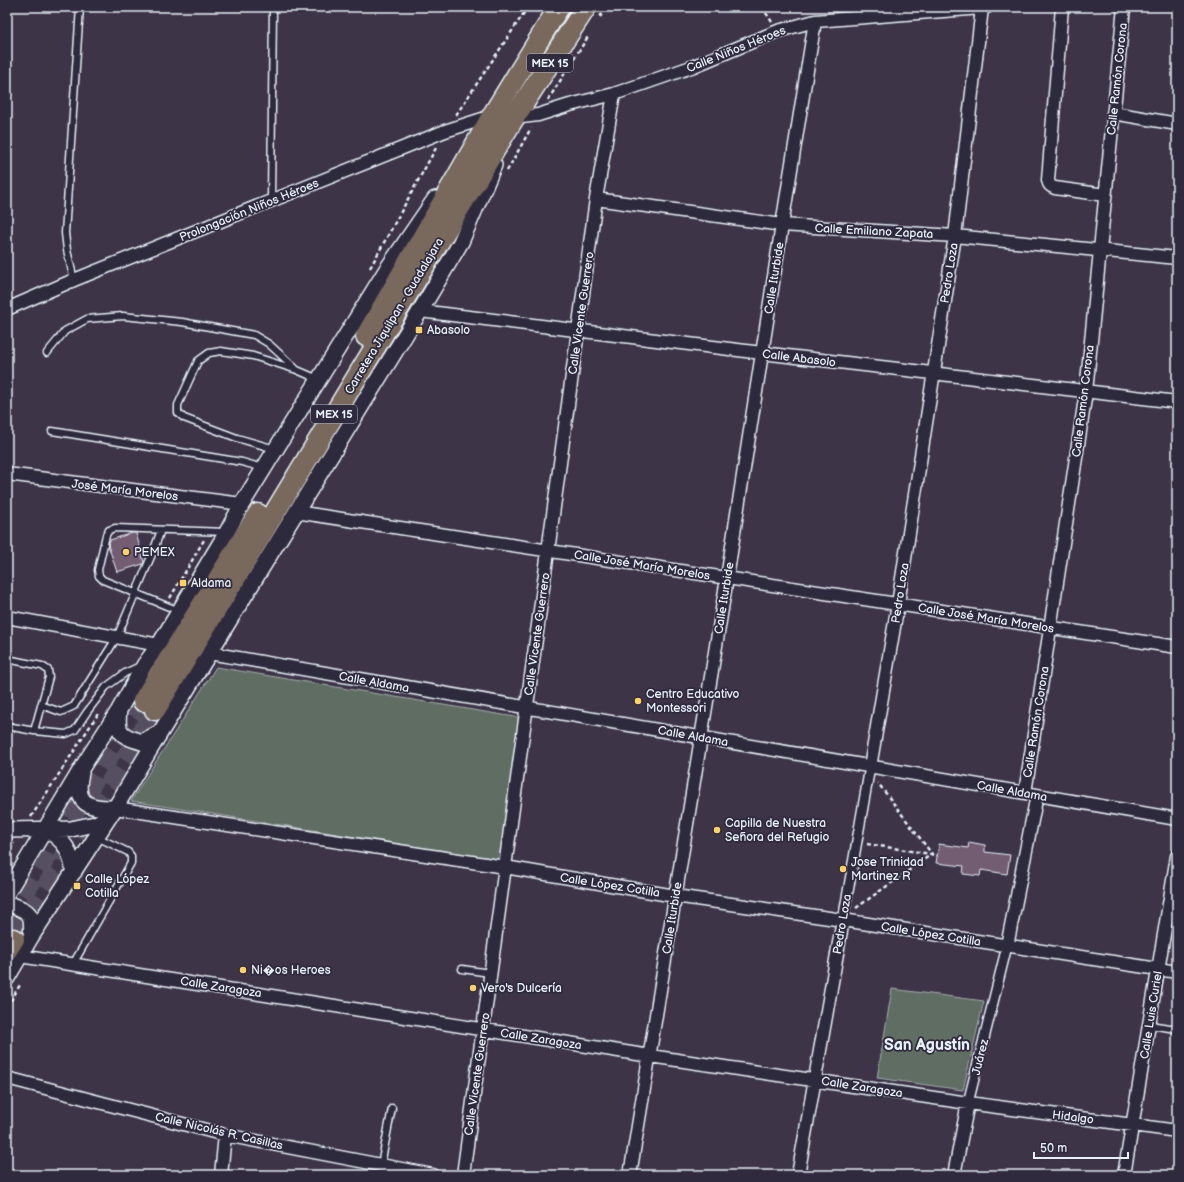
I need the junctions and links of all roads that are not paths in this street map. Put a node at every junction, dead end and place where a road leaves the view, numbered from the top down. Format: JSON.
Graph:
{"nodes":[{"id":1,"x":80,"y":7,"type":"edge"},
{"id":2,"x":273,"y":7,"type":"edge"},
{"id":3,"x":559,"y":7,"type":"edge"},
{"id":4,"x":1062,"y":7,"type":"edge"},
{"id":5,"x":1124,"y":7,"type":"edge"},
{"id":6,"x":985,"y":8,"type":"edge"},
{"id":7,"x":592,"y":14,"type":"edge"},
{"id":8,"x":815,"y":21,"type":"junction"},
{"id":9,"x":614,"y":94,"type":"junction"},
{"id":10,"x":1113,"y":113,"type":"junction"},
{"id":11,"x":492,"y":116,"type":"junction"},
{"id":12,"x":514,"y":118,"type":"junction"},
{"id":13,"x":1177,"y":124,"type":"edge"},
{"id":14,"x":1105,"y":195,"type":"junction"},
{"id":15,"x":596,"y":199,"type":"junction"},
{"id":16,"x":271,"y":201,"type":"junction"},
{"id":17,"x":782,"y":225,"type":"junction"},
{"id":18,"x":955,"y":236,"type":"junction"},
{"id":19,"x":1100,"y":250,"type":"junction"},
{"id":20,"x":1177,"y":258,"type":"edge"},
{"id":21,"x":74,"y":280,"type":"junction"},
{"id":22,"x":7,"y":309,"type":"edge"},
{"id":23,"x":420,"y":310,"type":"junction"},
{"id":24,"x":579,"y":330,"type":"junction"},
{"id":25,"x":47,"y":353,"type":"dead end"},
{"id":26,"x":762,"y":353,"type":"junction"},
{"id":27,"x":297,"y":370,"type":"junction"},
{"id":28,"x":934,"y":374,"type":"junction"},
{"id":29,"x":320,"y":380,"type":"junction"},
{"id":30,"x":1086,"y":392,"type":"junction"},
{"id":31,"x":1177,"y":402,"type":"edge"},
{"id":32,"x":52,"y":430,"type":"dead end"},
{"id":33,"x":276,"y":449,"type":"junction"},
{"id":34,"x":264,"y":469,"type":"junction"},
{"id":35,"x":7,"y":474,"type":"edge"},
{"id":36,"x":242,"y":504,"type":"junction"},
{"id":37,"x":296,"y":512,"type":"junction"},
{"id":38,"x":161,"y":530,"type":"junction"},
{"id":39,"x":228,"y":532,"type":"junction"},
{"id":40,"x":548,"y":551,"type":"junction"},
{"id":41,"x":728,"y":578,"type":"junction"},
{"id":42,"x":136,"y":593,"type":"junction"},
{"id":43,"x":898,"y":604,"type":"junction"},
{"id":44,"x":179,"y":611,"type":"junction"},
{"id":45,"x":7,"y":617,"type":"edge"},
{"id":46,"x":1050,"y":628,"type":"junction"},
{"id":47,"x":117,"y":637,"type":"junction"},
{"id":48,"x":159,"y":644,"type":"junction"},
{"id":49,"x":1177,"y":647,"type":"edge"},
{"id":50,"x":209,"y":653,"type":"junction"},
{"id":51,"x":7,"y":659,"type":"edge"},
{"id":52,"x":145,"y":664,"type":"junction"},
{"id":53,"x":41,"y":704,"type":"junction"},
{"id":54,"x":527,"y":708,"type":"junction"},
{"id":55,"x":119,"y":710,"type":"junction"},
{"id":56,"x":7,"y":726,"type":"edge"},
{"id":57,"x":34,"y":731,"type":"junction"},
{"id":58,"x":160,"y":733,"type":"junction"},
{"id":59,"x":701,"y":738,"type":"junction"},
{"id":60,"x":83,"y":766,"type":"junction"},
{"id":61,"x":870,"y":769,"type":"junction"},
{"id":62,"x":1031,"y":794,"type":"junction"},
{"id":63,"x":111,"y":813,"type":"junction"},
{"id":64,"x":1177,"y":819,"type":"edge"},
{"id":65,"x":46,"y":829,"type":"junction"},
{"id":66,"x":7,"y":830,"type":"edge"},
{"id":67,"x":97,"y":837,"type":"junction"},
{"id":68,"x":1177,"y":856,"type":"edge"},
{"id":69,"x":505,"y":867,"type":"junction"},
{"id":70,"x":74,"y":872,"type":"junction"},
{"id":71,"x":7,"y":893,"type":"edge"},
{"id":72,"x":675,"y":896,"type":"junction"},
{"id":73,"x":7,"y":906,"type":"edge"},
{"id":74,"x":843,"y":918,"type":"junction"},
{"id":75,"x":1008,"y":943,"type":"junction"},
{"id":76,"x":18,"y":945,"type":"edge"},
{"id":77,"x":73,"y":964,"type":"junction"},
{"id":78,"x":462,"y":969,"type":"dead end"},
{"id":79,"x":1158,"y":969,"type":"junction"},
{"id":80,"x":1177,"y":972,"type":"edge"},
{"id":81,"x":490,"y":973,"type":"junction"},
{"id":82,"x":7,"y":978,"type":"edge"},
{"id":83,"x":1149,"y":1025,"type":"junction"},
{"id":84,"x":483,"y":1029,"type":"junction"},
{"id":85,"x":1177,"y":1029,"type":"edge"},
{"id":86,"x":650,"y":1056,"type":"junction"},
{"id":87,"x":7,"y":1078,"type":"edge"},
{"id":88,"x":816,"y":1080,"type":"junction"},
{"id":89,"x":968,"y":1103,"type":"junction"},
{"id":90,"x":392,"y":1108,"type":"dead end"},
{"id":91,"x":1133,"y":1124,"type":"junction"},
{"id":92,"x":1177,"y":1131,"type":"edge"},
{"id":93,"x":226,"y":1135,"type":"junction"},
{"id":94,"x":381,"y":1165,"type":"junction"},
{"id":95,"x":221,"y":1175,"type":"edge"},
{"id":96,"x":433,"y":1175,"type":"edge"},
{"id":97,"x":463,"y":1175,"type":"edge"},
{"id":98,"x":630,"y":1175,"type":"edge"},
{"id":99,"x":798,"y":1175,"type":"edge"},
{"id":100,"x":954,"y":1175,"type":"edge"},
{"id":101,"x":1124,"y":1175,"type":"edge"}],
"edges":[{"from":1,"to":21,"type":"lane"},
{"from":2,"to":16,"type":"lane"},
{"from":3,"to":11,"type":"highway","name":"Carretera Jiquilpan - Guadalajara","number":"MEX 15"},
{"from":4,"to":14,"type":"street"},
{"from":5,"to":10,"type":"street","name":"Calle Ramón Corona"},
{"from":6,"to":8,"type":"street","name":"Calle Niños Héroes"},
{"from":6,"to":18,"type":"street","name":"Pedro Loza"},
{"from":7,"to":12,"type":"highway","name":"Carretera Jiquilpan - Guadalajara","number":"MEX 15"},
{"from":8,"to":9,"type":"street","name":"Calle Niños Héroes"},
{"from":8,"to":17,"type":"street","name":"Calle Iturbide"},
{"from":9,"to":12,"type":"street","name":"Calle Niños Héroes"},
{"from":9,"to":15,"type":"street","name":"Calle Vicente Guerrero"},
{"from":10,"to":13,"type":"street"},
{"from":10,"to":14,"type":"street","name":"Calle Ramón Corona"},
{"from":11,"to":12,"type":"highway","name":"Carretera Jiquilpan - Guadalajara","number":"MEX 15"},
{"from":11,"to":16,"type":"street","name":"Prolongación Niños Héroes"},
{"from":11,"to":29,"type":"street"},
{"from":12,"to":23,"type":"street"},
{"from":14,"to":19,"type":"street","name":"Calle Ramón Corona"},
{"from":15,"to":17,"type":"street","name":"Calle Emiliano Zapata"},
{"from":15,"to":24,"type":"street","name":"Calle Vicente Guerrero"},
{"from":16,"to":21,"type":"street","name":"Prolongación Niños Héroes"},
{"from":17,"to":18,"type":"street","name":"Calle Emiliano Zapata"},
{"from":17,"to":26,"type":"street","name":"Calle Iturbide"},
{"from":18,"to":19,"type":"street","name":"Calle Emiliano Zapata"},
{"from":18,"to":28,"type":"street","name":"Pedro Loza"},
{"from":19,"to":20,"type":"street","name":"Calle Emiliano Zapata"},
{"from":19,"to":30,"type":"street","name":"Calle Ramón Corona"},
{"from":21,"to":22,"type":"street","name":"Prolongación Niños Héroes"},
{"from":23,"to":24,"type":"street","name":"Calle Abasolo"},
{"from":23,"to":37,"type":"street"},
{"from":24,"to":26,"type":"street","name":"Calle Abasolo"},
{"from":24,"to":40,"type":"street","name":"Calle Vicente Guerrero"},
{"from":25,"to":27,"type":"lane"},
{"from":26,"to":28,"type":"street","name":"Calle Abasolo"},
{"from":26,"to":41,"type":"street","name":"Calle Iturbide"},
{"from":27,"to":29,"type":"lane"},
{"from":27,"to":33,"type":"lane"},
{"from":28,"to":30,"type":"street","name":"Calle Abasolo"},
{"from":28,"to":43,"type":"street","name":"Pedro Loza"},
{"from":29,"to":33,"type":"street"},
{"from":30,"to":31,"type":"street","name":"Calle Abasolo"},
{"from":30,"to":46,"type":"street","name":"Calle Ramón Corona"},
{"from":32,"to":34,"type":"lane"},
{"from":33,"to":34,"type":"street"},
{"from":34,"to":36,"type":"street"},
{"from":35,"to":36,"type":"street","name":"José María Morelos"},
{"from":36,"to":39,"type":"street"},
{"from":37,"to":40,"type":"street","name":"Calle José María Morelos"},
{"from":37,"to":50,"type":"street"},
{"from":38,"to":39,"type":"lane"},
{"from":38,"to":42,"type":"lane"},
{"from":38,"to":42,"type":"lane"},
{"from":39,"to":44,"type":"street"},
{"from":40,"to":41,"type":"street","name":"Calle José María Morelos"},
{"from":40,"to":54,"type":"street","name":"Calle Vicente Guerrero"},
{"from":41,"to":43,"type":"street","name":"Calle José María Morelos"},
{"from":41,"to":59,"type":"street","name":"Calle Iturbide"},
{"from":42,"to":44,"type":"lane"},
{"from":42,"to":47,"type":"lane"},
{"from":43,"to":46,"type":"street","name":"Calle José María Morelos"},
{"from":43,"to":61,"type":"street","name":"Pedro Loza"},
{"from":44,"to":48,"type":"street"},
{"from":45,"to":47,"type":"street"},
{"from":46,"to":49,"type":"street","name":"Calle José María Morelos"},
{"from":46,"to":62,"type":"street","name":"Calle Ramón Corona"},
{"from":47,"to":48,"type":"street"},
{"from":47,"to":53,"type":"lane"},
{"from":48,"to":52,"type":"street"},
{"from":50,"to":54,"type":"street","name":"Calle Aldama"},
{"from":50,"to":58,"type":"street"},
{"from":51,"to":53,"type":"lane"},
{"from":52,"to":55,"type":"street"},
{"from":52,"to":57,"type":"lane"},
{"from":53,"to":57,"type":"lane"},
{"from":54,"to":59,"type":"street","name":"Calle Aldama"},
{"from":54,"to":69,"type":"street","name":"Calle Vicente Guerrero"},
{"from":55,"to":58,"type":"street"},
{"from":55,"to":60,"type":"street"},
{"from":56,"to":57,"type":"lane"},
{"from":58,"to":63,"type":"street"},
{"from":59,"to":61,"type":"street","name":"Calle Aldama"},
{"from":59,"to":72,"type":"street","name":"Calle Iturbide"},
{"from":60,"to":63,"type":"street"},
{"from":60,"to":65,"type":"street"},
{"from":61,"to":62,"type":"street","name":"Calle Aldama"},
{"from":61,"to":74,"type":"street","name":"Pedro Loza"},
{"from":62,"to":64,"type":"street","name":"Calle Aldama"},
{"from":62,"to":75,"type":"street","name":"Calle Ramón Corona"},
{"from":63,"to":65,"type":"street"},
{"from":63,"to":67,"type":"street"},
{"from":63,"to":69,"type":"street","name":"Calle López Cotilla"},
{"from":65,"to":66,"type":"street"},
{"from":65,"to":70,"type":"street"},
{"from":65,"to":71,"type":"street"},
{"from":67,"to":70,"type":"street"},
{"from":67,"to":77,"type":"lane"},
{"from":68,"to":79,"type":"street","name":"Calle Luis Curiel"},
{"from":69,"to":72,"type":"street","name":"Calle López Cotilla"},
{"from":69,"to":81,"type":"street","name":"Calle Vicente Guerrero"},
{"from":70,"to":76,"type":"street"},
{"from":72,"to":74,"type":"street","name":"Calle López Cotilla"},
{"from":72,"to":86,"type":"street","name":"Calle Iturbide"},
{"from":73,"to":76,"type":"street"},
{"from":74,"to":75,"type":"street","name":"Calle López Cotilla"},
{"from":74,"to":88,"type":"street","name":"Pedro Loza"},
{"from":75,"to":79,"type":"street","name":"Calle López Cotilla"},
{"from":75,"to":89,"type":"street","name":"Juárez"},
{"from":76,"to":77,"type":"street","name":"Calle Zaragoza"},
{"from":76,"to":82,"type":"street"},
{"from":77,"to":84,"type":"street","name":"Calle Zaragoza"},
{"from":78,"to":81,"type":"lane"},
{"from":79,"to":80,"type":"street","name":"Calle López Cotilla"},
{"from":79,"to":83,"type":"street","name":"Calle Luis Curiel"},
{"from":81,"to":84,"type":"street","name":"Calle Vicente Guerrero"},
{"from":83,"to":85,"type":"lane"},
{"from":83,"to":91,"type":"street","name":"Calle Luis Curiel"},
{"from":84,"to":86,"type":"street","name":"Calle Zaragoza"},
{"from":84,"to":97,"type":"street","name":"Calle Vicente Guerrero"},
{"from":86,"to":88,"type":"street","name":"Calle Zaragoza"},
{"from":86,"to":98,"type":"street","name":"Calle Iturbide"},
{"from":87,"to":93,"type":"street","name":"Calle Nicolás R. Casillas"},
{"from":88,"to":89,"type":"street","name":"Calle Zaragoza"},
{"from":88,"to":99,"type":"street","name":"Pedro Loza"},
{"from":89,"to":91,"type":"street","name":"Hidalgo"},
{"from":89,"to":100,"type":"street","name":"Juárez"},
{"from":90,"to":94,"type":"lane"},
{"from":91,"to":92,"type":"street","name":"Hidalgo"},
{"from":91,"to":101,"type":"street","name":"Calle Luis Curiel"},
{"from":93,"to":94,"type":"street","name":"Calle Nicolás R. Casillas"},
{"from":93,"to":95,"type":"street"},
{"from":94,"to":96,"type":"street","name":"Calle Nicolás R. Casillas"}]}
